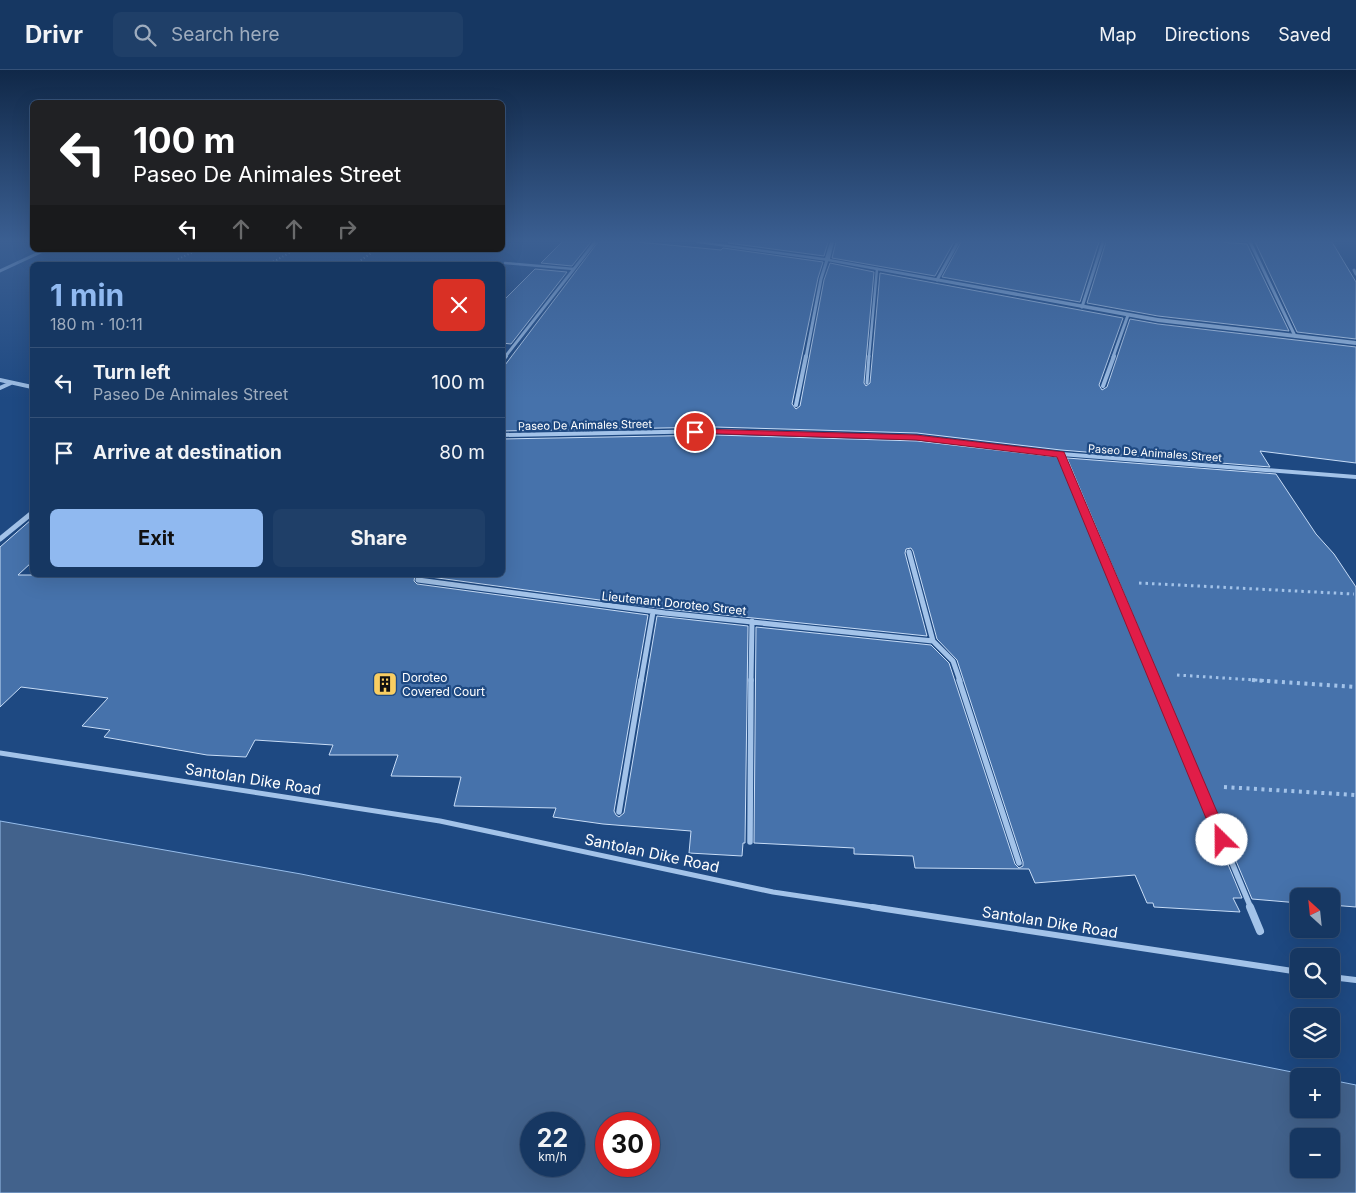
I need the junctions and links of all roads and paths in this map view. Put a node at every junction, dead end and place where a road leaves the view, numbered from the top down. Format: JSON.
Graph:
{"nodes":[{"id":1,"x":554,"y":294,"type":"edge"},
{"id":2,"x":818,"y":294,"type":"edge"},
{"id":3,"x":875,"y":294,"type":"edge"},
{"id":4,"x":1014,"y":294,"type":"edge"},
{"id":5,"x":1086,"y":294,"type":"edge"},
{"id":6,"x":1275,"y":294,"type":"edge"},
{"id":7,"x":1082,"y":307,"type":"junction"},
{"id":8,"x":1128,"y":315,"type":"junction"},
{"id":9,"x":1295,"y":336,"type":"junction"},
{"id":10,"x":1356,"y":343,"type":"edge"},
{"id":11,"x":505,"y":349,"type":"edge"},
{"id":12,"x":510,"y":350,"type":"junction"},
{"id":13,"x":505,"y":356,"type":"edge"},
{"id":14,"x":0,"y":380,"type":"edge"},
{"id":15,"x":11,"y":382,"type":"junction"},
{"id":16,"x":867,"y":383,"type":"dead end"},
{"id":17,"x":1103,"y":386,"type":"dead end"},
{"id":18,"x":30,"y":387,"type":"edge"},
{"id":19,"x":0,"y":388,"type":"edge"},
{"id":20,"x":796,"y":404,"type":"dead end"},
{"id":21,"x":505,"y":436,"type":"edge"},
{"id":22,"x":1061,"y":454,"type":"junction"},
{"id":23,"x":1356,"y":477,"type":"edge"},
{"id":24,"x":30,"y":515,"type":"edge"},
{"id":25,"x":0,"y":539,"type":"edge"},
{"id":26,"x":909,"y":552,"type":"dead end"},
{"id":27,"x":419,"y":577,"type":"edge"},
{"id":28,"x":1113,"y":582,"type":"junction"},
{"id":29,"x":1354,"y":594,"type":"dead end"},
{"id":30,"x":653,"y":612,"type":"junction"},
{"id":31,"x":752,"y":621,"type":"junction"},
{"id":32,"x":932,"y":641,"type":"junction"},
{"id":33,"x":1151,"y":673,"type":"junction"},
{"id":34,"x":1356,"y":687,"type":"edge"},
{"id":35,"x":0,"y":754,"type":"edge"},
{"id":36,"x":1199,"y":786,"type":"junction"},
{"id":37,"x":1356,"y":796,"type":"edge"},
{"id":38,"x":619,"y":812,"type":"dead end"},
{"id":39,"x":750,"y":842,"type":"dead end"},
{"id":40,"x":1019,"y":863,"type":"dead end"},
{"id":41,"x":1260,"y":931,"type":"dead end"},
{"id":42,"x":1290,"y":971,"type":"edge"},
{"id":43,"x":1340,"y":978,"type":"edge"},
{"id":44,"x":1356,"y":980,"type":"edge"}],
"edges":[{"from":1,"to":12,"type":"street"},
{"from":2,"to":20,"type":"street"},
{"from":3,"to":16,"type":"lane"},
{"from":4,"to":7,"type":"street"},
{"from":5,"to":7,"type":"street"},
{"from":6,"to":9,"type":"street"},
{"from":7,"to":8,"type":"street"},
{"from":8,"to":9,"type":"street"},
{"from":8,"to":17,"type":"street"},
{"from":9,"to":10,"type":"street"},
{"from":11,"to":12,"type":"street"},
{"from":12,"to":13,"type":"street"},
{"from":14,"to":15,"type":"street"},
{"from":15,"to":18,"type":"street"},
{"from":15,"to":19,"type":"street"},
{"from":21,"to":22,"type":"street","name":"Paseo De Animales Street"},
{"from":22,"to":23,"type":"street","name":"Paseo De Animales Street"},
{"from":22,"to":28,"type":"street"},
{"from":24,"to":25,"type":"street"},
{"from":26,"to":32,"type":"street"},
{"from":27,"to":30,"type":"street","name":"Lieutenant Doroteo Street"},
{"from":28,"to":29,"type":"path"},
{"from":28,"to":33,"type":"street"},
{"from":30,"to":31,"type":"street","name":"Lieutenant Doroteo Street"},
{"from":30,"to":38,"type":"street"},
{"from":31,"to":32,"type":"street","name":"Lieutenant Doroteo Street"},
{"from":31,"to":39,"type":"street"},
{"from":32,"to":40,"type":"street"},
{"from":33,"to":34,"type":"path"},
{"from":33,"to":36,"type":"street"},
{"from":35,"to":42,"type":"street","name":"Santolan Dike Road"},
{"from":36,"to":37,"type":"path"},
{"from":36,"to":41,"type":"street"},
{"from":43,"to":44,"type":"street"}]}
